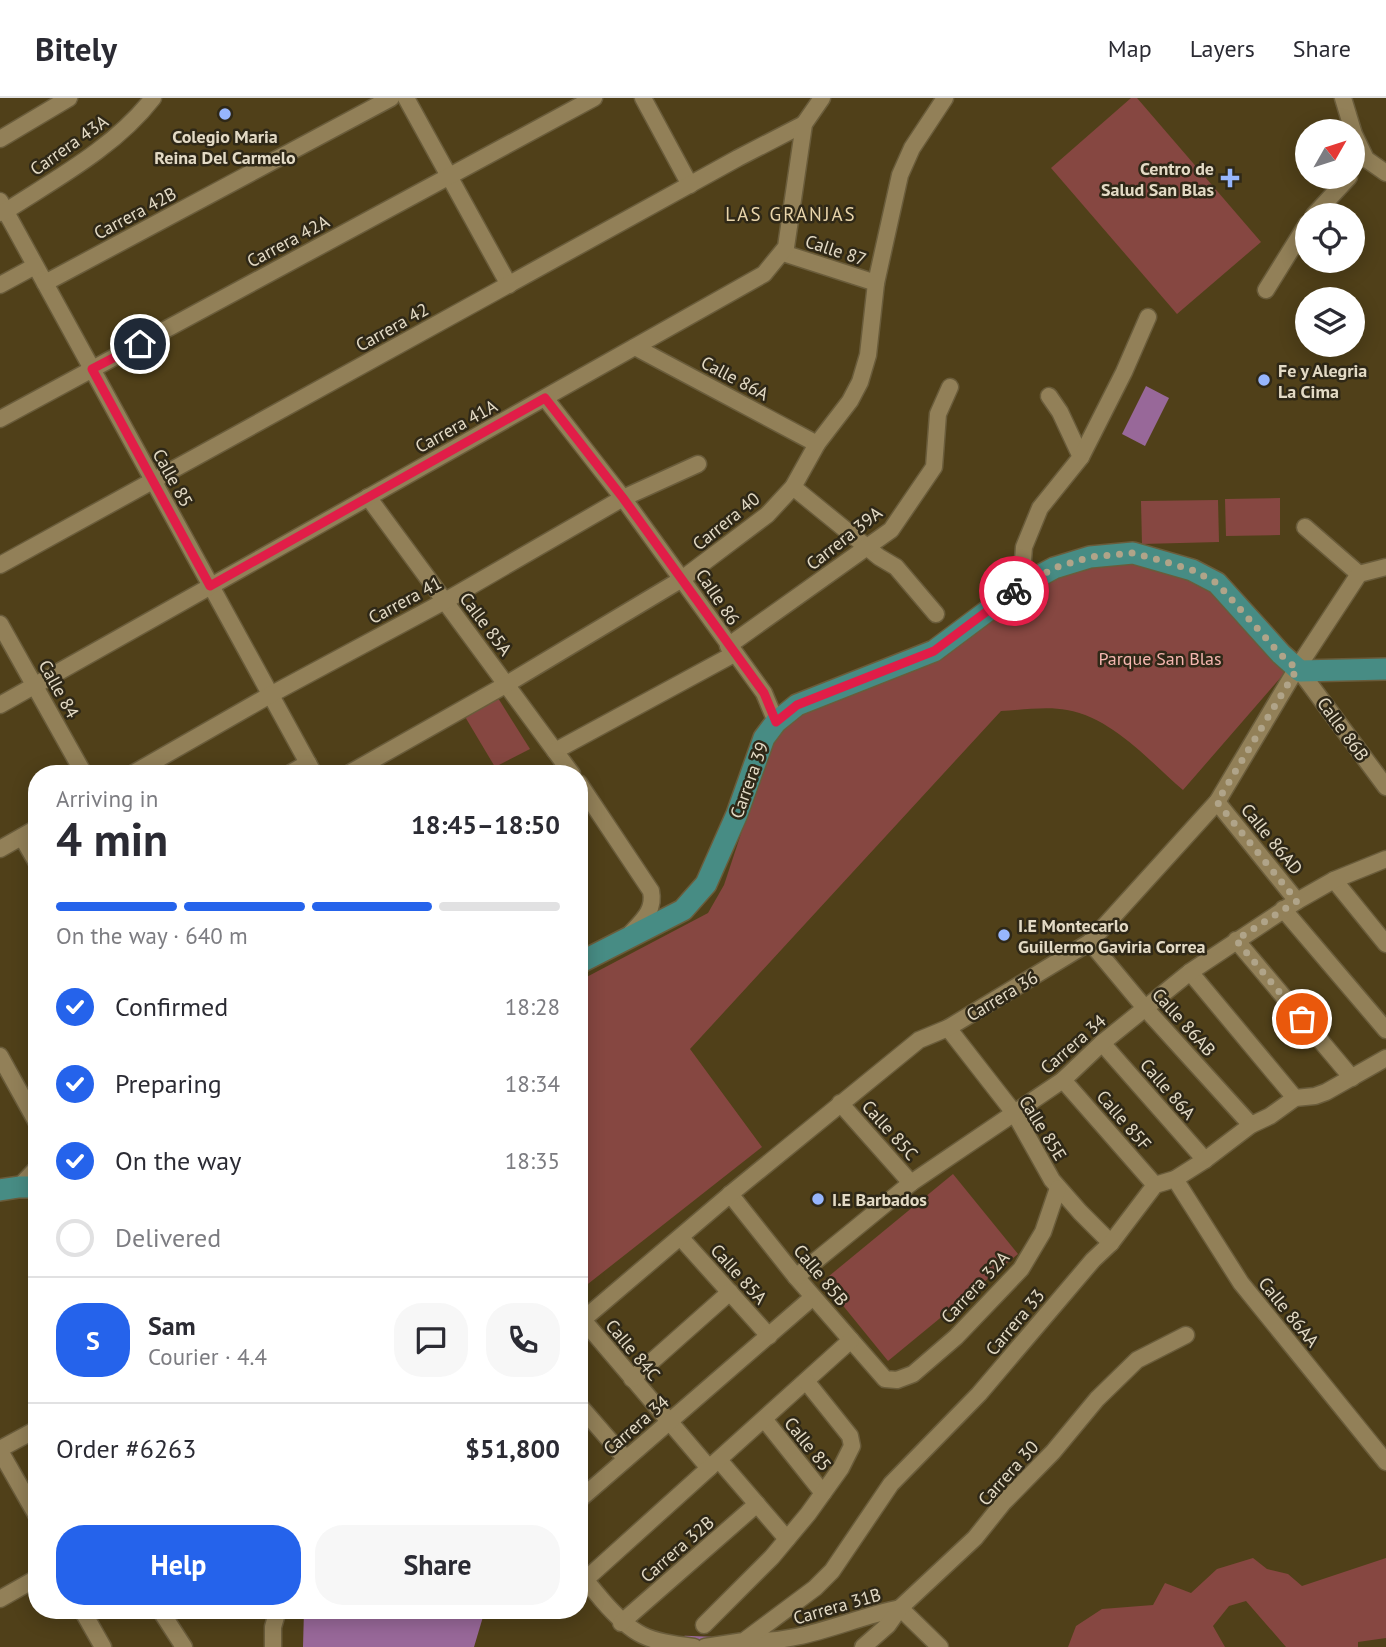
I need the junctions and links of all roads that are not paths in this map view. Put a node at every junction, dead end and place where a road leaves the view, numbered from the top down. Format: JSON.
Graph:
{"nodes":[{"id":1,"x":69,"y":98,"type":"edge"},
{"id":2,"x":153,"y":98,"type":"edge"},
{"id":3,"x":391,"y":98,"type":"edge"},
{"id":4,"x":406,"y":98,"type":"edge"},
{"id":5,"x":594,"y":98,"type":"edge"},
{"id":6,"x":643,"y":98,"type":"edge"},
{"id":7,"x":822,"y":98,"type":"edge"},
{"id":8,"x":945,"y":98,"type":"edge"},
{"id":9,"x":1343,"y":98,"type":"edge"},
{"id":10,"x":1349,"y":119,"type":"edge"},
{"id":11,"x":804,"y":124,"type":"junction"},
{"id":12,"x":0,"y":139,"type":"edge"},
{"id":13,"x":1366,"y":159,"type":"edge"},
{"id":14,"x":1386,"y":173,"type":"edge"},
{"id":15,"x":449,"y":175,"type":"junction"},
{"id":16,"x":690,"y":185,"type":"junction"},
{"id":17,"x":1338,"y":189,"type":"edge"},
{"id":18,"x":1325,"y":203,"type":"edge"},
{"id":19,"x":2,"y":208,"type":"edge"},
{"id":20,"x":1295,"y":243,"type":"edge"},
{"id":21,"x":783,"y":253,"type":"junction"},
{"id":22,"x":35,"y":266,"type":"junction"},
{"id":23,"x":45,"y":283,"type":"junction"},
{"id":24,"x":876,"y":283,"type":"junction"},
{"id":25,"x":0,"y":285,"type":"edge"},
{"id":26,"x":509,"y":285,"type":"junction"},
{"id":27,"x":1266,"y":290,"type":"dead end"},
{"id":28,"x":1148,"y":317,"type":"dead end"},
{"id":29,"x":635,"y":347,"type":"junction"},
{"id":30,"x":92,"y":369,"type":"junction"},
{"id":31,"x":950,"y":387,"type":"dead end"},
{"id":32,"x":1049,"y":396,"type":"dead end"},
{"id":33,"x":545,"y":398,"type":"junction"},
{"id":34,"x":0,"y":419,"type":"edge"},
{"id":35,"x":817,"y":444,"type":"junction"},
{"id":36,"x":1082,"y":457,"type":"junction"},
{"id":37,"x":698,"y":464,"type":"dead end"},
{"id":38,"x":152,"y":481,"type":"junction"},
{"id":39,"x":793,"y":486,"type":"junction"},
{"id":40,"x":368,"y":497,"type":"junction"},
{"id":41,"x":623,"y":498,"type":"junction"},
{"id":42,"x":1305,"y":527,"type":"dead end"},
{"id":43,"x":868,"y":547,"type":"junction"},
{"id":44,"x":1133,"y":553,"type":"joint"},
{"id":45,"x":0,"y":565,"type":"edge"},
{"id":46,"x":1386,"y":567,"type":"edge"},
{"id":47,"x":1359,"y":574,"type":"junction"},
{"id":48,"x":682,"y":579,"type":"junction"},
{"id":49,"x":210,"y":586,"type":"junction"},
{"id":50,"x":1021,"y":586,"type":"junction"},
{"id":51,"x":445,"y":601,"type":"junction"},
{"id":52,"x":936,"y":614,"type":"dead end"},
{"id":53,"x":0,"y":624,"type":"edge"},
{"id":54,"x":731,"y":650,"type":"junction"},
{"id":55,"x":1386,"y":669,"type":"edge"},
{"id":56,"x":1299,"y":670,"type":"junction"},
{"id":57,"x":507,"y":684,"type":"junction"},
{"id":58,"x":34,"y":685,"type":"junction"},
{"id":59,"x":270,"y":695,"type":"junction"},
{"id":60,"x":0,"y":705,"type":"edge"},
{"id":61,"x":776,"y":722,"type":"junction"},
{"id":62,"x":555,"y":751,"type":"junction"},
{"id":63,"x":79,"y":765,"type":"edge"},
{"id":64,"x":148,"y":765,"type":"edge"},
{"id":65,"x":309,"y":765,"type":"edge"},
{"id":66,"x":364,"y":765,"type":"edge"},
{"id":67,"x":565,"y":765,"type":"edge"},
{"id":68,"x":1379,"y":769,"type":"edge"},
{"id":69,"x":1386,"y":787,"type":"edge"},
{"id":70,"x":588,"y":796,"type":"edge"},
{"id":71,"x":1217,"y":802,"type":"junction"},
{"id":72,"x":28,"y":834,"type":"edge"},
{"id":73,"x":0,"y":849,"type":"edge"},
{"id":74,"x":1386,"y":859,"type":"edge"},
{"id":75,"x":1334,"y":880,"type":"junction"},
{"id":76,"x":1290,"y":905,"type":"junction"},
{"id":77,"x":626,"y":940,"type":"junction"},
{"id":78,"x":1236,"y":940,"type":"junction"},
{"id":79,"x":1090,"y":942,"type":"junction"},
{"id":80,"x":1386,"y":944,"type":"edge"},
{"id":81,"x":588,"y":959,"type":"edge"},
{"id":82,"x":1190,"y":972,"type":"junction"},
{"id":83,"x":1145,"y":1008,"type":"junction"},
{"id":84,"x":948,"y":1028,"type":"junction"},
{"id":85,"x":1386,"y":1030,"type":"edge"},
{"id":86,"x":1102,"y":1043,"type":"junction"},
{"id":87,"x":1386,"y":1058,"type":"edge"},
{"id":88,"x":1,"y":1062,"type":"edge"},
{"id":89,"x":1352,"y":1078,"type":"junction"},
{"id":90,"x":1063,"y":1080,"type":"junction"},
{"id":91,"x":1295,"y":1098,"type":"junction"},
{"id":92,"x":841,"y":1103,"type":"junction"},
{"id":93,"x":28,"y":1108,"type":"edge"},
{"id":94,"x":1015,"y":1114,"type":"junction"},
{"id":95,"x":1251,"y":1125,"type":"junction"},
{"id":96,"x":1205,"y":1160,"type":"junction"},
{"id":97,"x":1175,"y":1179,"type":"junction"},
{"id":98,"x":911,"y":1183,"type":"junction"},
{"id":99,"x":1155,"y":1185,"type":"junction"},
{"id":100,"x":1058,"y":1188,"type":"junction"},
{"id":101,"x":730,"y":1194,"type":"junction"},
{"id":102,"x":681,"y":1238,"type":"junction"},
{"id":103,"x":1111,"y":1242,"type":"junction"},
{"id":104,"x":796,"y":1277,"type":"junction"},
{"id":105,"x":730,"y":1292,"type":"junction"},
{"id":106,"x":813,"y":1297,"type":"junction"},
{"id":107,"x":588,"y":1316,"type":"edge"},
{"id":108,"x":588,"y":1330,"type":"edge"},
{"id":109,"x":1186,"y":1335,"type":"dead end"},
{"id":110,"x":769,"y":1336,"type":"junction"},
{"id":111,"x":851,"y":1340,"type":"junction"},
{"id":112,"x":632,"y":1378,"type":"junction"},
{"id":113,"x":885,"y":1379,"type":"joint"},
{"id":114,"x":806,"y":1381,"type":"junction"},
{"id":115,"x":588,"y":1415,"type":"edge"},
{"id":116,"x":764,"y":1419,"type":"junction"},
{"id":117,"x":669,"y":1422,"type":"junction"},
{"id":118,"x":28,"y":1434,"type":"edge"},
{"id":119,"x":0,"y":1450,"type":"edge"},
{"id":120,"x":626,"y":1459,"type":"junction"},
{"id":121,"x":1386,"y":1462,"type":"edge"},
{"id":122,"x":714,"y":1464,"type":"junction"},
{"id":123,"x":588,"y":1489,"type":"edge"},
{"id":124,"x":823,"y":1493,"type":"junction"},
{"id":125,"x":28,"y":1499,"type":"edge"},
{"id":126,"x":757,"y":1504,"type":"junction"},
{"id":127,"x":787,"y":1539,"type":"junction"},
{"id":128,"x":588,"y":1569,"type":"edge"},
{"id":129,"x":588,"y":1582,"type":"edge"},
{"id":130,"x":28,"y":1583,"type":"edge"},
{"id":131,"x":0,"y":1599,"type":"edge"},
{"id":132,"x":900,"y":1608,"type":"junction"},
{"id":133,"x":87,"y":1619,"type":"edge"},
{"id":134,"x":166,"y":1619,"type":"edge"},
{"id":135,"x":275,"y":1619,"type":"edge"},
{"id":136,"x":621,"y":1623,"type":"junction"},
{"id":137,"x":704,"y":1625,"type":"dead end"},
{"id":138,"x":746,"y":1644,"type":"edge"},
{"id":139,"x":713,"y":1645,"type":"edge"},
{"id":140,"x":103,"y":1647,"type":"edge"},
{"id":141,"x":184,"y":1647,"type":"edge"},
{"id":142,"x":273,"y":1647,"type":"edge"},
{"id":143,"x":694,"y":1647,"type":"edge"},
{"id":144,"x":863,"y":1647,"type":"edge"},
{"id":145,"x":940,"y":1647,"type":"edge"}],
"edges":[{"from":1,"to":12,"type":"street"},
{"from":2,"to":19,"type":"street","name":"Carrera 43A"},
{"from":3,"to":23,"type":"street","name":"Carrera 42B"},
{"from":4,"to":15,"type":"street"},
{"from":5,"to":15,"type":"street","name":"Carrera 42A"},
{"from":6,"to":16,"type":"street"},
{"from":7,"to":11,"type":"street"},
{"from":8,"to":24,"type":"street","name":"Carrera 40"},
{"from":9,"to":10,"type":"street"},
{"from":11,"to":16,"type":"street","name":"Carrera 42"},
{"from":11,"to":21,"type":"street"},
{"from":13,"to":14,"type":"street"},
{"from":15,"to":26,"type":"street"},
{"from":15,"to":30,"type":"street","name":"Carrera 42A"},
{"from":16,"to":26,"type":"street","name":"Carrera 42"},
{"from":17,"to":18,"type":"street"},
{"from":19,"to":22,"type":"street","name":"Calle 85"},
{"from":20,"to":27,"type":"street"},
{"from":21,"to":24,"type":"street","name":"Calle 87"},
{"from":21,"to":29,"type":"street","name":"Carrera 41A"},
{"from":22,"to":23,"type":"street","name":"Calle 85"},
{"from":22,"to":25,"type":"street"},
{"from":23,"to":30,"type":"street","name":"Calle 85"},
{"from":24,"to":35,"type":"street","name":"Carrera 40"},
{"from":26,"to":38,"type":"street","name":"Carrera 42"},
{"from":28,"to":36,"type":"street"},
{"from":29,"to":33,"type":"street","name":"Carrera 41A"},
{"from":29,"to":35,"type":"street","name":"Calle 86A"},
{"from":30,"to":34,"type":"street","name":"Carrera 42A"},
{"from":30,"to":38,"type":"street","name":"Calle 85"},
{"from":31,"to":43,"type":"street","name":"Carrera 39A"},
{"from":32,"to":36,"type":"street"},
{"from":33,"to":40,"type":"street","name":"Carrera 41A"},
{"from":33,"to":41,"type":"street","name":"Calle 86"},
{"from":35,"to":39,"type":"street","name":"Carrera 40"},
{"from":36,"to":50,"type":"street"},
{"from":37,"to":41,"type":"street","name":"Carrera 41"},
{"from":38,"to":45,"type":"street","name":"Carrera 42"},
{"from":38,"to":49,"type":"street","name":"Calle 85"},
{"from":39,"to":43,"type":"street"},
{"from":39,"to":48,"type":"street","name":"Carrera 40"},
{"from":40,"to":49,"type":"street","name":"Carrera 41A"},
{"from":40,"to":51,"type":"street","name":"Calle 85A"},
{"from":41,"to":48,"type":"street","name":"Calle 86"},
{"from":41,"to":51,"type":"street","name":"Carrera 41"},
{"from":42,"to":47,"type":"street"},
{"from":43,"to":52,"type":"street"},
{"from":43,"to":54,"type":"street","name":"Carrera 39A"},
{"from":44,"to":50,"type":"main road","name":"Carrera 39"},
{"from":44,"to":56,"type":"main road","name":"Calle 86B"},
{"from":46,"to":47,"type":"street"},
{"from":47,"to":56,"type":"street","name":"Carrera 36"},
{"from":48,"to":54,"type":"street","name":"Calle 86"},
{"from":48,"to":57,"type":"street","name":"Carrera 40"},
{"from":49,"to":58,"type":"street","name":"Carrera 41A"},
{"from":49,"to":59,"type":"street","name":"Calle 85"},
{"from":50,"to":61,"type":"main road","name":"Carrera 39"},
{"from":51,"to":57,"type":"street","name":"Calle 85A"},
{"from":51,"to":59,"type":"street","name":"Carrera 41"},
{"from":53,"to":58,"type":"street","name":"Calle 84"},
{"from":54,"to":61,"type":"street","name":"Calle 86"},
{"from":54,"to":62,"type":"street","name":"Carrera 39A"},
{"from":55,"to":56,"type":"main road"},
{"from":56,"to":68,"type":"street","name":"Calle 86B"},
{"from":56,"to":71,"type":"street","name":"Carrera 36"},
{"from":57,"to":62,"type":"street","name":"Calle 85A"},
{"from":57,"to":66,"type":"street","name":"Carrera 40"},
{"from":58,"to":60,"type":"street","name":"Carrera 41A"},
{"from":58,"to":63,"type":"street","name":"Calle 84"},
{"from":59,"to":64,"type":"street","name":"Carrera 41"},
{"from":59,"to":65,"type":"street","name":"Calle 85"},
{"from":61,"to":77,"type":"main road","name":"Carrera 39"},
{"from":62,"to":67,"type":"street","name":"Calle 85A"},
{"from":68,"to":69,"type":"street","name":"Calle 86B"},
{"from":70,"to":77,"type":"street"},
{"from":71,"to":76,"type":"street","name":"Calle 86AD"},
{"from":71,"to":79,"type":"street","name":"Carrera 36"},
{"from":72,"to":73,"type":"street"},
{"from":74,"to":75,"type":"street","name":"Carrera 34"},
{"from":75,"to":76,"type":"street","name":"Carrera 34"},
{"from":75,"to":80,"type":"street"},
{"from":76,"to":78,"type":"street","name":"Carrera 34"},
{"from":76,"to":85,"type":"street","name":"Calle 86AD"},
{"from":77,"to":81,"type":"main road","name":"Carrera 39"},
{"from":78,"to":82,"type":"street","name":"Carrera 34"},
{"from":78,"to":89,"type":"street"},
{"from":79,"to":83,"type":"street","name":"Calle 86AB"},
{"from":79,"to":84,"type":"street","name":"Carrera 36"},
{"from":82,"to":83,"type":"street","name":"Carrera 34"},
{"from":82,"to":91,"type":"street"},
{"from":83,"to":86,"type":"street","name":"Carrera 34"},
{"from":83,"to":95,"type":"street","name":"Calle 86AB"},
{"from":84,"to":92,"type":"street","name":"Carrera 36"},
{"from":84,"to":94,"type":"street","name":"Calle 85E"},
{"from":86,"to":90,"type":"street","name":"Carrera 34"},
{"from":86,"to":96,"type":"street","name":"Calle 86A"},
{"from":87,"to":89,"type":"street"},
{"from":88,"to":93,"type":"street"},
{"from":89,"to":91,"type":"street"},
{"from":90,"to":94,"type":"street","name":"Carrera 34"},
{"from":90,"to":99,"type":"street","name":"Calle 85F"},
{"from":91,"to":95,"type":"street"},
{"from":92,"to":98,"type":"street","name":"Calle 85C"},
{"from":92,"to":101,"type":"street","name":"Carrera 36"},
{"from":94,"to":98,"type":"street","name":"Carrera 34"},
{"from":94,"to":100,"type":"street","name":"Calle 85E"},
{"from":95,"to":96,"type":"street"},
{"from":96,"to":97,"type":"street"},
{"from":97,"to":99,"type":"street"},
{"from":97,"to":121,"type":"street","name":"Calle 86AA"},
{"from":98,"to":104,"type":"street","name":"Carrera 34"},
{"from":99,"to":103,"type":"street","name":"Carrera 33"},
{"from":100,"to":103,"type":"street","name":"Calle 85E"},
{"from":100,"to":113,"type":"street","name":"Carrera 32A"},
{"from":101,"to":102,"type":"street","name":"Carrera 36"},
{"from":101,"to":104,"type":"street","name":"Calle 85B"},
{"from":102,"to":105,"type":"street","name":"Calle 85A"},
{"from":102,"to":107,"type":"street","name":"Carrera 36"},
{"from":103,"to":138,"type":"street","name":"Carrera 33"},
{"from":104,"to":106,"type":"street","name":"Calle 85B"},
{"from":105,"to":110,"type":"street","name":"Calle 85A"},
{"from":105,"to":112,"type":"street"},
{"from":106,"to":110,"type":"street","name":"Carrera 34"},
{"from":106,"to":111,"type":"street","name":"Calle 85B"},
{"from":108,"to":112,"type":"street","name":"Calle 84C"},
{"from":109,"to":132,"type":"street","name":"Carrera 30"},
{"from":110,"to":117,"type":"street","name":"Carrera 34"},
{"from":111,"to":113,"type":"street","name":"Calle 85B"},
{"from":111,"to":114,"type":"street"},
{"from":112,"to":117,"type":"street","name":"Calle 84C"},
{"from":114,"to":116,"type":"street"},
{"from":114,"to":124,"type":"street"},
{"from":115,"to":120,"type":"street"},
{"from":116,"to":122,"type":"street"},
{"from":116,"to":124,"type":"street","name":"Calle 85"},
{"from":117,"to":120,"type":"street","name":"Carrera 34"},
{"from":117,"to":122,"type":"street","name":"Calle 84C"},
{"from":118,"to":119,"type":"street"},
{"from":119,"to":125,"type":"street"},
{"from":120,"to":123,"type":"street","name":"Carrera 34"},
{"from":122,"to":126,"type":"street","name":"Calle 84C"},
{"from":122,"to":128,"type":"street"},
{"from":124,"to":127,"type":"street"},
{"from":126,"to":127,"type":"street","name":"Calle 84C"},
{"from":126,"to":136,"type":"street","name":"Carrera 32B"},
{"from":127,"to":137,"type":"street"},
{"from":129,"to":136,"type":"street"},
{"from":130,"to":131,"type":"street"},
{"from":132,"to":138,"type":"street","name":"Carrera 31B"},
{"from":132,"to":144,"type":"street","name":"Carrera 30"},
{"from":132,"to":145,"type":"street"},
{"from":133,"to":140,"type":"street"},
{"from":134,"to":141,"type":"street"},
{"from":135,"to":142,"type":"street"},
{"from":136,"to":143,"type":"street"},
{"from":138,"to":139,"type":"street"}]}
